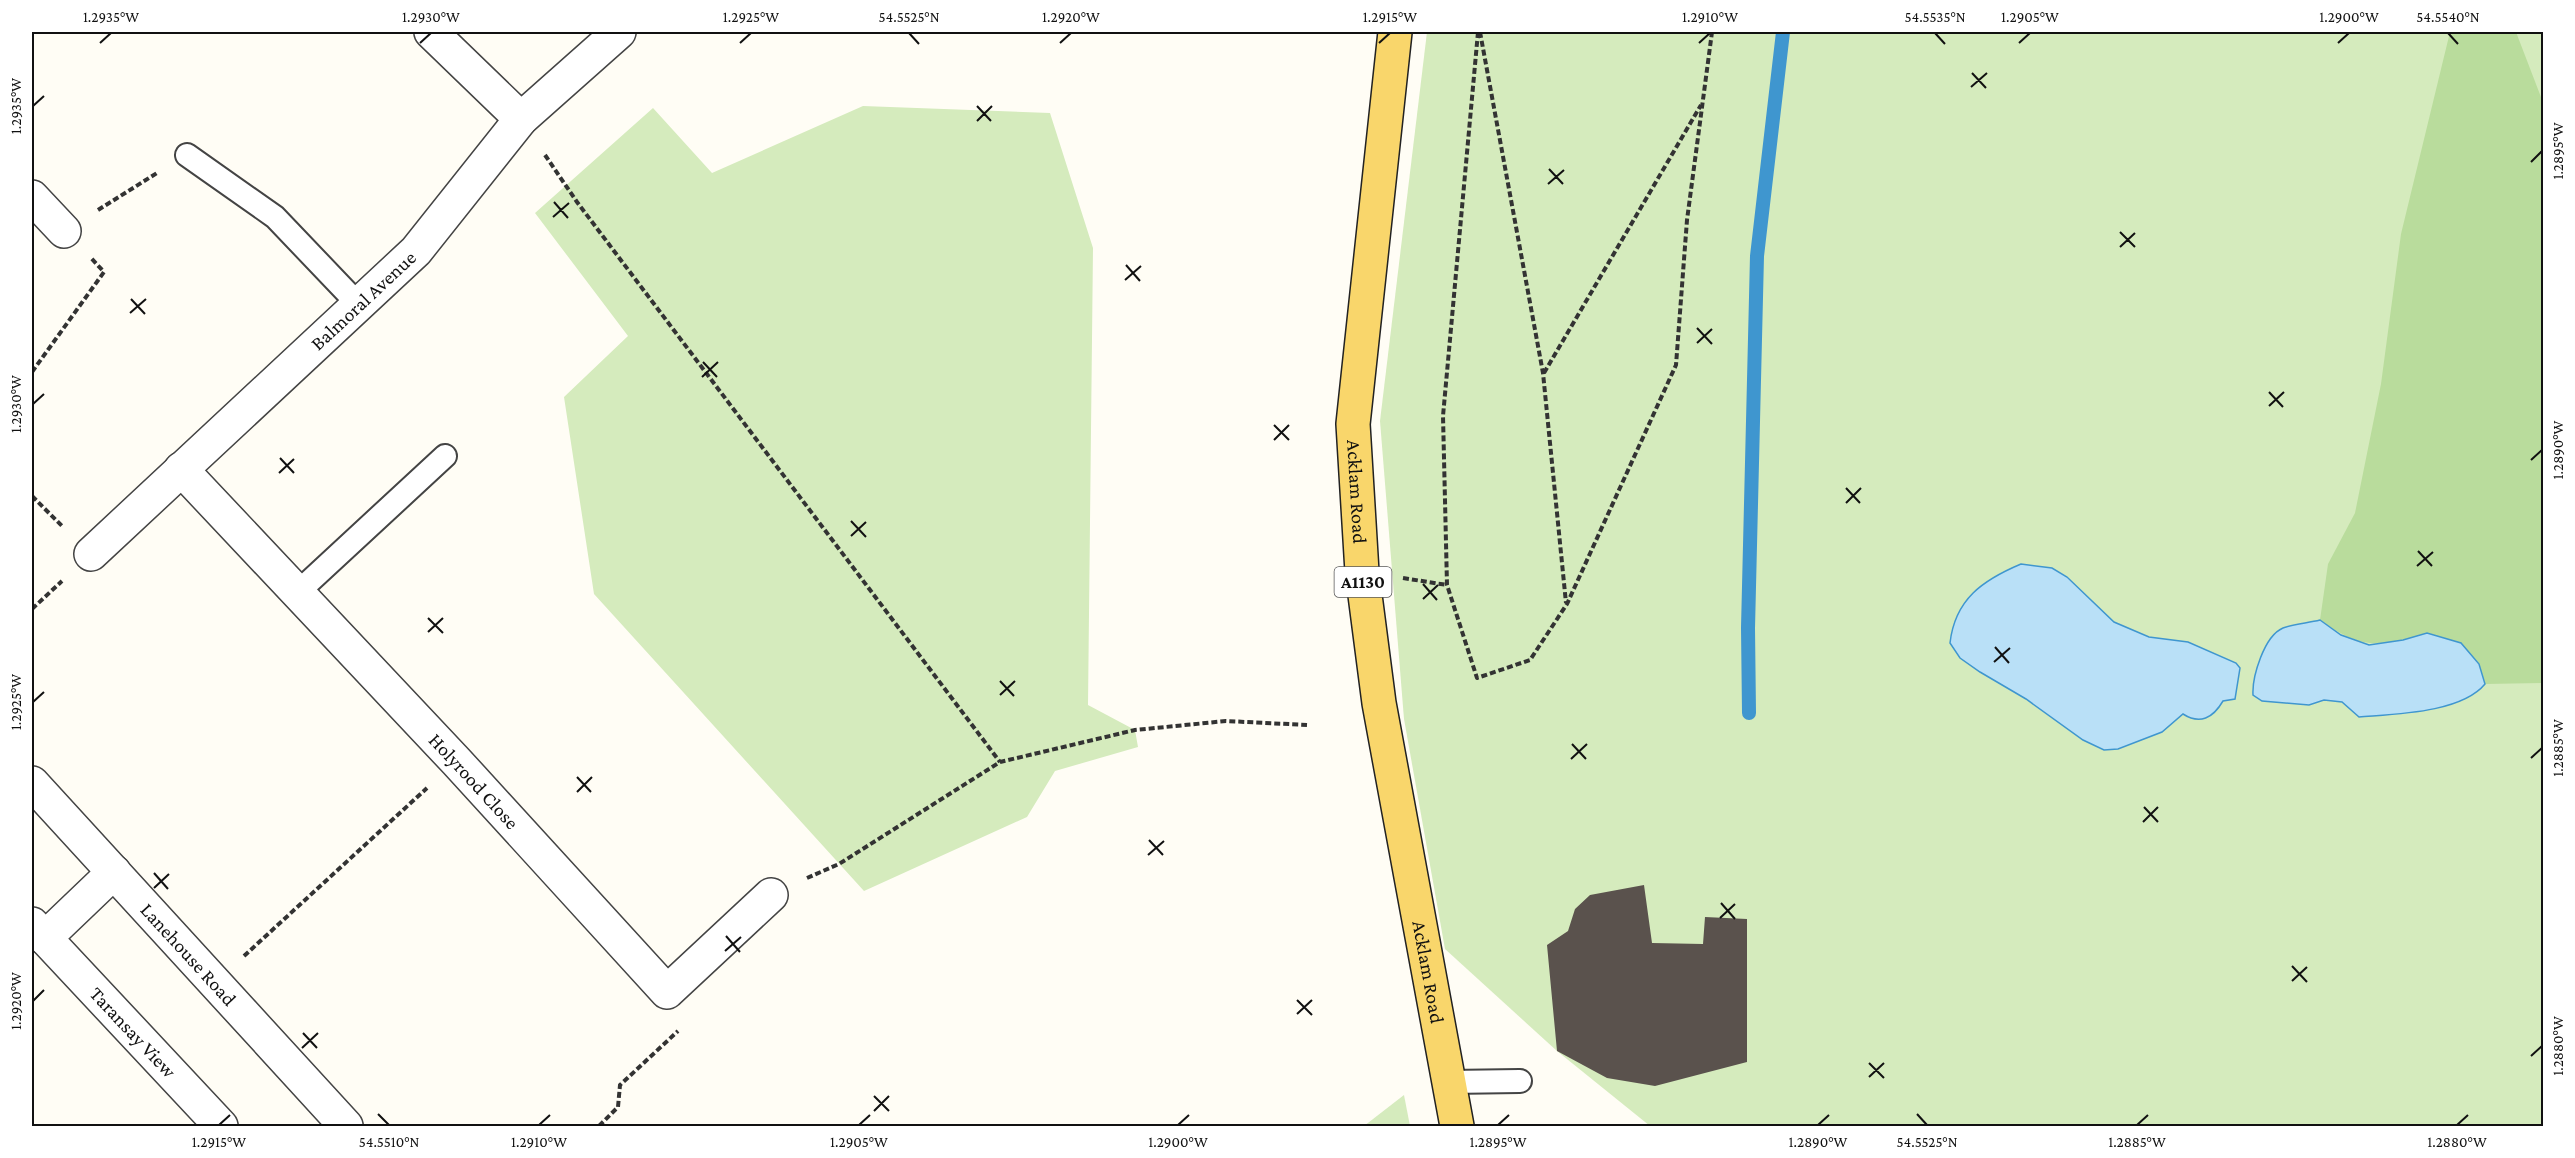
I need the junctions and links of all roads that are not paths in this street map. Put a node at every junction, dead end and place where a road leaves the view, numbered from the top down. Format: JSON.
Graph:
{"nodes":[{"id":1,"x":431,"y":32,"type":"edge"},
{"id":2,"x":619,"y":32,"type":"edge"},
{"id":3,"x":1395,"y":32,"type":"edge"},
{"id":4,"x":521,"y":119,"type":"junction"},
{"id":5,"x":187,"y":155,"type":"dead end"},
{"id":6,"x":32,"y":197,"type":"edge"},
{"id":7,"x":64,"y":231,"type":"dead end"},
{"id":8,"x":358,"y":304,"type":"junction"},
{"id":9,"x":445,"y":456,"type":"dead end"},
{"id":10,"x":180,"y":470,"type":"junction"},
{"id":11,"x":91,"y":554,"type":"dead end"},
{"id":12,"x":297,"y":593,"type":"junction"},
{"id":13,"x":32,"y":783,"type":"edge"},
{"id":14,"x":114,"y":872,"type":"junction"},
{"id":15,"x":771,"y":895,"type":"road end"},
{"id":16,"x":38,"y":931,"type":"edge"},
{"id":17,"x":1520,"y":1081,"type":"dead end"},
{"id":18,"x":1449,"y":1082,"type":"junction"},
{"id":19,"x":221,"y":1126,"type":"edge"},
{"id":20,"x":346,"y":1126,"type":"edge"},
{"id":21,"x":1457,"y":1126,"type":"edge"}],
"edges":[{"from":1,"to":4,"type":"street"},
{"from":2,"to":4,"type":"street","name":"Balmoral Avenue"},
{"from":3,"to":18,"type":"main road","name":"Acklam Road","number":"A1130"},
{"from":4,"to":8,"type":"street","name":"Balmoral Avenue"},
{"from":5,"to":8,"type":"lane"},
{"from":6,"to":7,"type":"street"},
{"from":8,"to":10,"type":"street","name":"Balmoral Avenue"},
{"from":9,"to":12,"type":"lane"},
{"from":10,"to":11,"type":"street","name":"Balmoral Avenue"},
{"from":10,"to":12,"type":"street","name":"Holyrood Close"},
{"from":12,"to":15,"type":"street","name":"Holyrood Close"},
{"from":13,"to":14,"type":"street","name":"Lanehouse Road"},
{"from":14,"to":16,"type":"street"},
{"from":14,"to":20,"type":"street","name":"Lanehouse Road"},
{"from":16,"to":19,"type":"street","name":"Taransay View"},
{"from":17,"to":18,"type":"lane"},
{"from":18,"to":21,"type":"main road","name":"Acklam Road","number":"A1130"}]}
